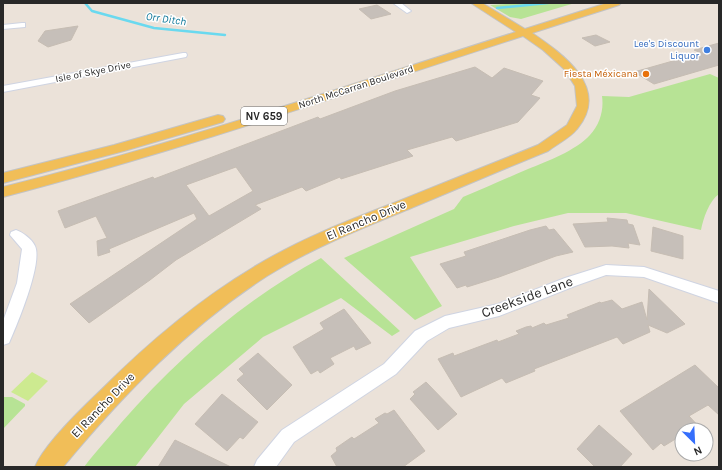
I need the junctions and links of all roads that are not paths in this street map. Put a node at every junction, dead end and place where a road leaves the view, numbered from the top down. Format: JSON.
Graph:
{"nodes":[{"id":1,"x":396,"y":3,"type":"edge"},
{"id":2,"x":476,"y":3,"type":"edge"},
{"id":3,"x":592,"y":3,"type":"edge"},
{"id":4,"x":616,"y":3,"type":"edge"},
{"id":5,"x":407,"y":11,"type":"dead end"},
{"id":6,"x":564,"y":20,"type":"junction"},
{"id":7,"x":22,"y":25,"type":"dead end"},
{"id":8,"x":3,"y":27,"type":"edge"},
{"id":9,"x":519,"y":30,"type":"junction"},
{"id":10,"x":477,"y":48,"type":"junction"},
{"id":11,"x":551,"y":51,"type":"junction"},
{"id":12,"x":183,"y":55,"type":"dead end"},
{"id":13,"x":3,"y":89,"type":"edge"},
{"id":14,"x":3,"y":178,"type":"edge"},
{"id":15,"x":3,"y":192,"type":"edge"},
{"id":16,"x":16,"y":235,"type":"dead end"},
{"id":17,"x":719,"y":297,"type":"edge"},
{"id":18,"x":3,"y":338,"type":"edge"},
{"id":19,"x":47,"y":467,"type":"edge"},
{"id":20,"x":264,"y":467,"type":"edge"}],
"edges":[{"from":1,"to":5,"type":"street"},
{"from":2,"to":9,"type":"main road","name":"El Rancho Drive"},
{"from":3,"to":9,"type":"main road","name":"North McCarran Boulevard","number":"NV 659"},
{"from":4,"to":6,"type":"main road","name":"North McCarran Boulevard","number":"NV 659"},
{"from":6,"to":9,"type":"main road","name":"North McCarran Boulevard","number":"NV 659"},
{"from":6,"to":11,"type":"main road"},
{"from":7,"to":8,"type":"street"},
{"from":9,"to":10,"type":"main road","name":"North McCarran Boulevard","number":"NV 659"},
{"from":9,"to":11,"type":"main road","name":"El Rancho Drive"},
{"from":9,"to":14,"type":"main road","name":"North McCarran Boulevard","number":"NV 659"},
{"from":10,"to":11,"type":"main road"},
{"from":10,"to":15,"type":"main road","name":"North McCarran Boulevard","number":"NV 659"},
{"from":11,"to":19,"type":"main road","name":"El Rancho Drive"},
{"from":12,"to":13,"type":"street","name":"Isle of Skye Drive"},
{"from":16,"to":18,"type":"street"},
{"from":17,"to":20,"type":"street","name":"Creekside Lane"}]}
